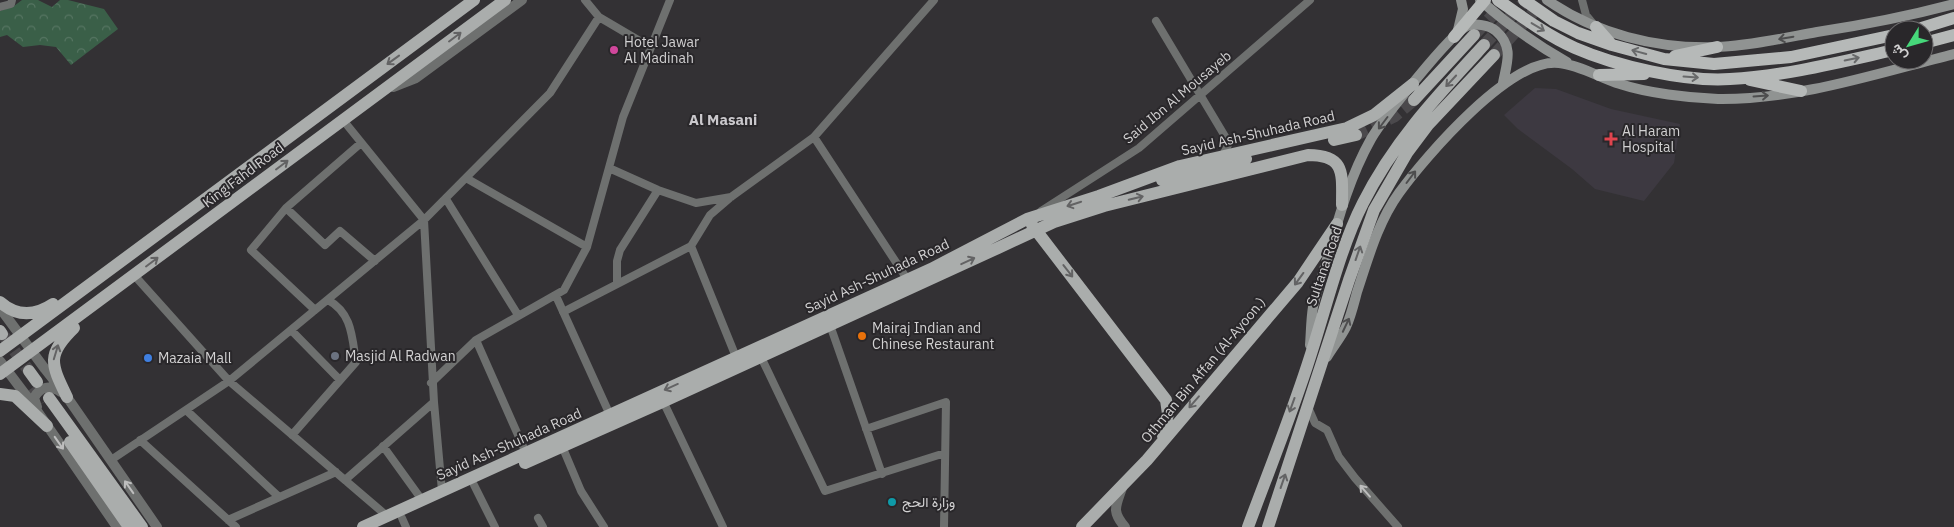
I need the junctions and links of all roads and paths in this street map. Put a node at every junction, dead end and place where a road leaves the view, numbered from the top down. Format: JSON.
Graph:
{"nodes":[{"id":1,"x":12,"y":0,"type":"edge"},
{"id":2,"x":474,"y":0,"type":"edge"},
{"id":3,"x":505,"y":0,"type":"edge"},
{"id":4,"x":522,"y":0,"type":"edge"},
{"id":5,"x":585,"y":0,"type":"edge"},
{"id":6,"x":670,"y":0,"type":"edge"},
{"id":7,"x":934,"y":0,"type":"edge"},
{"id":8,"x":1310,"y":0,"type":"edge"},
{"id":9,"x":1461,"y":0,"type":"edge"},
{"id":10,"x":1498,"y":0,"type":"edge"},
{"id":11,"x":1524,"y":0,"type":"edge"},
{"id":12,"x":1547,"y":0,"type":"edge"},
{"id":13,"x":1582,"y":0,"type":"edge"},
{"id":14,"x":1482,"y":1,"type":"edge"},
{"id":15,"x":1950,"y":3,"type":"edge"},
{"id":16,"x":0,"y":7,"type":"edge"},
{"id":17,"x":599,"y":17,"type":"junction"},
{"id":18,"x":1954,"y":18,"type":"edge"},
{"id":19,"x":1156,"y":21,"type":"dead end"},
{"id":20,"x":1934,"y":24,"type":"edge"},
{"id":21,"x":1596,"y":27,"type":"junction"},
{"id":22,"x":1474,"y":35,"type":"tunnel mouth"},
{"id":23,"x":1954,"y":35,"type":"edge"},
{"id":24,"x":1454,"y":37,"type":"junction"},
{"id":25,"x":1884,"y":37,"type":"edge"},
{"id":26,"x":1934,"y":40,"type":"edge"},
{"id":27,"x":1484,"y":45,"type":"tunnel mouth"},
{"id":28,"x":1612,"y":45,"type":"junction"},
{"id":29,"x":650,"y":47,"type":"junction"},
{"id":30,"x":1716,"y":47,"type":"junction"},
{"id":31,"x":1884,"y":52,"type":"edge"},
{"id":32,"x":1954,"y":54,"type":"edge"},
{"id":33,"x":1494,"y":55,"type":"tunnel mouth"},
{"id":34,"x":1664,"y":59,"type":"junction"},
{"id":35,"x":1577,"y":68,"type":"junction"},
{"id":36,"x":1662,"y":73,"type":"junction"},
{"id":37,"x":1599,"y":75,"type":"junction"},
{"id":38,"x":1740,"y":78,"type":"junction"},
{"id":39,"x":1503,"y":83,"type":"junction"},
{"id":40,"x":1413,"y":84,"type":"junction"},
{"id":41,"x":383,"y":90,"type":"junction"},
{"id":42,"x":1801,"y":90,"type":"junction"},
{"id":43,"x":1199,"y":96,"type":"junction"},
{"id":44,"x":1414,"y":100,"type":"tunnel mouth"},
{"id":45,"x":343,"y":120,"type":"junction"},
{"id":46,"x":1356,"y":135,"type":"tunnel mouth"},
{"id":47,"x":814,"y":137,"type":"junction"},
{"id":48,"x":361,"y":143,"type":"junction"},
{"id":49,"x":1223,"y":155,"type":"junction"},
{"id":50,"x":609,"y":168,"type":"junction"},
{"id":51,"x":466,"y":178,"type":"junction"},
{"id":52,"x":658,"y":190,"type":"junction"},
{"id":53,"x":1099,"y":196,"type":"junction"},
{"id":54,"x":731,"y":197,"type":"junction"},
{"id":55,"x":446,"y":199,"type":"junction"},
{"id":56,"x":1342,"y":205,"type":"junction"},
{"id":57,"x":286,"y":208,"type":"junction"},
{"id":58,"x":1028,"y":219,"type":"junction"},
{"id":59,"x":424,"y":220,"type":"junction"},
{"id":60,"x":1336,"y":224,"type":"junction"},
{"id":61,"x":1037,"y":231,"type":"junction"},
{"id":62,"x":690,"y":246,"type":"junction"},
{"id":63,"x":587,"y":247,"type":"junction"},
{"id":64,"x":375,"y":261,"type":"junction"},
{"id":65,"x":102,"y":275,"type":"junction"},
{"id":66,"x":134,"y":276,"type":"junction"},
{"id":67,"x":907,"y":280,"type":"junction"},
{"id":68,"x":617,"y":283,"type":"junction"},
{"id":69,"x":113,"y":291,"type":"junction"},
{"id":70,"x":556,"y":296,"type":"junction"},
{"id":71,"x":328,"y":300,"type":"junction"},
{"id":72,"x":0,"y":302,"type":"edge"},
{"id":73,"x":0,"y":308,"type":"edge"},
{"id":74,"x":316,"y":310,"type":"junction"},
{"id":75,"x":563,"y":312,"type":"junction"},
{"id":76,"x":518,"y":315,"type":"junction"},
{"id":77,"x":830,"y":325,"type":"junction"},
{"id":78,"x":291,"y":330,"type":"junction"},
{"id":79,"x":21,"y":336,"type":"junction"},
{"id":80,"x":476,"y":340,"type":"junction"},
{"id":81,"x":0,"y":351,"type":"edge"},
{"id":82,"x":32,"y":351,"type":"junction"},
{"id":83,"x":761,"y":357,"type":"junction"},
{"id":84,"x":736,"y":358,"type":"junction"},
{"id":85,"x":1309,"y":360,"type":"junction"},
{"id":86,"x":1321,"y":366,"type":"junction"},
{"id":87,"x":2,"y":369,"type":"edge"},
{"id":88,"x":26,"y":373,"type":"tunnel mouth"},
{"id":89,"x":340,"y":380,"type":"junction"},
{"id":90,"x":229,"y":381,"type":"junction"},
{"id":91,"x":431,"y":383,"type":"junction"},
{"id":92,"x":34,"y":385,"type":"tunnel mouth"},
{"id":93,"x":0,"y":394,"type":"edge"},
{"id":94,"x":67,"y":397,"type":"junction"},
{"id":95,"x":434,"y":402,"type":"junction"},
{"id":96,"x":663,"y":402,"type":"junction"},
{"id":97,"x":1308,"y":407,"type":"junction"},
{"id":98,"x":186,"y":410,"type":"junction"},
{"id":99,"x":610,"y":415,"type":"junction"},
{"id":100,"x":46,"y":424,"type":"junction"},
{"id":101,"x":866,"y":429,"type":"junction"},
{"id":102,"x":292,"y":434,"type":"junction"},
{"id":103,"x":140,"y":440,"type":"junction"},
{"id":104,"x":1162,"y":441,"type":"junction"},
{"id":105,"x":384,"y":446,"type":"junction"},
{"id":106,"x":562,"y":446,"type":"junction"},
{"id":107,"x":526,"y":453,"type":"junction"},
{"id":108,"x":945,"y":454,"type":"junction"},
{"id":109,"x":110,"y":460,"type":"junction"},
{"id":110,"x":336,"y":472,"type":"junction"},
{"id":111,"x":882,"y":474,"type":"junction"},
{"id":112,"x":345,"y":480,"type":"junction"},
{"id":113,"x":1124,"y":482,"type":"junction"},
{"id":114,"x":474,"y":486,"type":"junction"},
{"id":115,"x":442,"y":491,"type":"junction"},
{"id":116,"x":280,"y":497,"type":"junction"},
{"id":117,"x":422,"y":500,"type":"junction"},
{"id":118,"x":538,"y":518,"type":"dead end"},
{"id":119,"x":228,"y":520,"type":"junction"},
{"id":120,"x":384,"y":521,"type":"edge"},
{"id":121,"x":404,"y":522,"type":"edge"},
{"id":122,"x":117,"y":527,"type":"edge"},
{"id":123,"x":129,"y":527,"type":"edge"},
{"id":124,"x":142,"y":527,"type":"edge"},
{"id":125,"x":157,"y":527,"type":"edge"},
{"id":126,"x":236,"y":527,"type":"edge"},
{"id":127,"x":362,"y":527,"type":"edge"},
{"id":128,"x":494,"y":527,"type":"edge"},
{"id":129,"x":542,"y":527,"type":"edge"},
{"id":130,"x":604,"y":527,"type":"edge"},
{"id":131,"x":723,"y":527,"type":"edge"},
{"id":132,"x":944,"y":527,"type":"edge"},
{"id":133,"x":1082,"y":527,"type":"edge"},
{"id":134,"x":1125,"y":527,"type":"edge"},
{"id":135,"x":1248,"y":527,"type":"edge"},
{"id":136,"x":1268,"y":527,"type":"edge"},
{"id":137,"x":1398,"y":527,"type":"edge"}],
"edges":[{"from":1,"to":16,"type":"street"},
{"from":2,"to":65,"type":"main road","name":"King Fahd Road","one_way":true},
{"from":41,"to":3,"type":"main road","name":"King Fahd Road","one_way":true},
{"from":4,"to":41,"type":"street"},
{"from":5,"to":17,"type":"street"},
{"from":6,"to":29,"type":"street"},
{"from":7,"to":47,"type":"street"},
{"from":8,"to":43,"type":"street","name":"Said Ibn Al Mousayeb"},
{"from":9,"to":24,"type":"main road"},
{"from":10,"to":36,"type":"highway","one_way":true},
{"from":11,"to":28,"type":"highway"},
{"from":12,"to":21,"type":"main road"},
{"from":13,"to":21,"type":"street"},
{"from":14,"to":24,"type":"highway"},
{"from":14,"to":35,"type":"main road"},
{"from":15,"to":30,"type":"main road","one_way":true},
{"from":17,"to":29,"type":"street"},
{"from":17,"to":51,"type":"street"},
{"from":18,"to":20,"type":"highway"},
{"from":19,"to":43,"type":"street"},
{"from":21,"to":28,"type":"highway"},
{"from":21,"to":30,"type":"main road"},
{"from":22,"to":44,"type":"main road"},
{"from":23,"to":26,"type":"highway"},
{"from":24,"to":39,"type":"main road"},
{"from":24,"to":40,"type":"main road"},
{"from":25,"to":34,"type":"highway"},
{"from":27,"to":85,"type":"main road","name":"Sultana Road","one_way":true},
{"from":34,"to":28,"type":"highway","one_way":true},
{"from":29,"to":50,"type":"street"},
{"from":30,"to":34,"type":"highway"},
{"from":38,"to":31,"type":"highway","one_way":true},
{"from":32,"to":42,"type":"main road"},
{"from":86,"to":33,"type":"main road","name":"Sultana Road","one_way":true},
{"from":35,"to":37,"type":"main road"},
{"from":35,"to":39,"type":"main road"},
{"from":36,"to":37,"type":"highway"},
{"from":36,"to":38,"type":"highway","one_way":true},
{"from":37,"to":42,"type":"main road","one_way":true},
{"from":38,"to":42,"type":"highway"},
{"from":86,"to":39,"type":"main road","one_way":true},
{"from":40,"to":49,"type":"main road","name":"Sayid Ash-Shuhada Road"},
{"from":40,"to":56,"type":"main road","one_way":true},
{"from":41,"to":45,"type":"main road","name":"King Fahd Road"},
{"from":43,"to":49,"type":"street"},
{"from":43,"to":58,"type":"street","name":"Said Ibn Al Mousayeb"},
{"from":45,"to":48,"type":"street"},
{"from":66,"to":45,"type":"main road","name":"King Fahd Road","one_way":true},
{"from":46,"to":53,"type":"main road"},
{"from":47,"to":54,"type":"street"},
{"from":47,"to":67,"type":"street"},
{"from":48,"to":57,"type":"street"},
{"from":48,"to":59,"type":"street"},
{"from":49,"to":53,"type":"main road","name":"Sayid Ash-Shuhada Road"},
{"from":50,"to":52,"type":"street"},
{"from":50,"to":63,"type":"street"},
{"from":51,"to":55,"type":"street"},
{"from":51,"to":63,"type":"street"},
{"from":52,"to":54,"type":"street"},
{"from":52,"to":68,"type":"street"},
{"from":53,"to":58,"type":"main road","name":"Sayid Ash-Shuhada Road","one_way":true},
{"from":54,"to":62,"type":"street"},
{"from":55,"to":59,"type":"street"},
{"from":55,"to":76,"type":"street"},
{"from":56,"to":60,"type":"main road"},
{"from":61,"to":56,"type":"main road","name":"Sayid Ash-Shuhada Road","one_way":true},
{"from":57,"to":64,"type":"street"},
{"from":57,"to":74,"type":"street"},
{"from":58,"to":61,"type":"main road"},
{"from":58,"to":67,"type":"main road","name":"Sayid Ash-Shuhada Road"},
{"from":59,"to":64,"type":"street"},
{"from":59,"to":91,"type":"street"},
{"from":60,"to":85,"type":"main road"},
{"from":60,"to":104,"type":"main road","name":"Othman Bin Affan (Al-Ayoon.)","one_way":true},
{"from":77,"to":61,"type":"main road","name":"Sayid Ash-Shuhada Road","one_way":true},
{"from":61,"to":104,"type":"main road","one_way":true},
{"from":62,"to":68,"type":"street"},
{"from":62,"to":84,"type":"street"},
{"from":63,"to":70,"type":"street"},
{"from":64,"to":71,"type":"street"},
{"from":65,"to":72,"type":"main road"},
{"from":65,"to":79,"type":"main road","name":"King Fahd Road"},
{"from":66,"to":69,"type":"main road","name":"King Fahd Road"},
{"from":66,"to":90,"type":"street"},
{"from":67,"to":84,"type":"main road","name":"Sayid Ash-Shuhada Road"},
{"from":68,"to":75,"type":"street"},
{"from":69,"to":82,"type":"main road","name":"King Fahd Road"},
{"from":94,"to":69,"type":"main road","one_way":true},
{"from":70,"to":75,"type":"street"},
{"from":70,"to":76,"type":"street"},
{"from":71,"to":74,"type":"street"},
{"from":71,"to":89,"type":"street"},
{"from":73,"to":79,"type":"street"},
{"from":74,"to":78,"type":"street"},
{"from":75,"to":99,"type":"street"},
{"from":76,"to":80,"type":"street"},
{"from":77,"to":83,"type":"main road","name":"Sayid Ash-Shuhada Road"},
{"from":77,"to":101,"type":"street"},
{"from":78,"to":89,"type":"street"},
{"from":78,"to":90,"type":"street"},
{"from":79,"to":81,"type":"main road","name":"King Fahd Road"},
{"from":79,"to":82,"type":"street"},
{"from":80,"to":91,"type":"street"},
{"from":80,"to":107,"type":"street"},
{"from":82,"to":87,"type":"main road","name":"King Fahd Road"},
{"from":82,"to":94,"type":"street"},
{"from":83,"to":96,"type":"main road","name":"Sayid Ash-Shuhada Road"},
{"from":83,"to":111,"type":"street"},
{"from":84,"to":99,"type":"main road","name":"Sayid Ash-Shuhada Road","one_way":true},
{"from":85,"to":135,"type":"main road","name":"Sultana Road","one_way":true},
{"from":86,"to":97,"type":"main road","name":"Sultana Road"},
{"from":87,"to":100,"type":"street"},
{"from":88,"to":92,"type":"main road"},
{"from":89,"to":102,"type":"street"},
{"from":90,"to":98,"type":"street"},
{"from":90,"to":102,"type":"street"},
{"from":91,"to":95,"type":"street"},
{"from":93,"to":100,"type":"main road"},
{"from":94,"to":100,"type":"street"},
{"from":94,"to":109,"type":"street"},
{"from":95,"to":105,"type":"street"},
{"from":95,"to":115,"type":"street"},
{"from":96,"to":106,"type":"main road","name":"Sayid Ash-Shuhada Road"},
{"from":96,"to":131,"type":"street"},
{"from":136,"to":97,"type":"main road","name":"Sultana Road","one_way":true},
{"from":137,"to":97,"type":"street","one_way":true},
{"from":98,"to":103,"type":"street"},
{"from":98,"to":116,"type":"street"},
{"from":99,"to":107,"type":"main road","name":"Sayid Ash-Shuhada Road"},
{"from":100,"to":122,"type":"street","one_way":true},
{"from":101,"to":108,"type":"street"},
{"from":101,"to":111,"type":"street"},
{"from":102,"to":110,"type":"street"},
{"from":103,"to":109,"type":"street"},
{"from":103,"to":119,"type":"street"},
{"from":104,"to":113,"type":"main road","name":"Othman Bin Affan (Al-Ayoon.)"},
{"from":105,"to":112,"type":"street"},
{"from":105,"to":117,"type":"street"},
{"from":106,"to":114,"type":"main road","name":"Sayid Ash-Shuhada Road"},
{"from":106,"to":130,"type":"street"},
{"from":107,"to":115,"type":"main road","name":"Sayid Ash-Shuhada Road"},
{"from":108,"to":111,"type":"street"},
{"from":108,"to":132,"type":"street"},
{"from":125,"to":109,"type":"street","one_way":true},
{"from":110,"to":112,"type":"street"},
{"from":110,"to":116,"type":"street"},
{"from":112,"to":120,"type":"street"},
{"from":113,"to":133,"type":"main road","name":"Othman Bin Affan (Al-Ayoon.)"},
{"from":113,"to":134,"type":"street"},
{"from":114,"to":121,"type":"main road","name":"Sayid Ash-Shuhada Road"},
{"from":114,"to":128,"type":"street"},
{"from":115,"to":117,"type":"main road","name":"Sayid Ash-Shuhada Road"},
{"from":116,"to":119,"type":"street"},
{"from":117,"to":120,"type":"main road","name":"Sayid Ash-Shuhada Road"},
{"from":118,"to":129,"type":"street"},
{"from":119,"to":126,"type":"street"},
{"from":120,"to":121,"type":"main road","name":"Sayid Ash-Shuhada Road"},
{"from":120,"to":127,"type":"main road","name":"Sayid Ash-Shuhada Road"},
{"from":123,"to":124,"type":"main road"}]}
